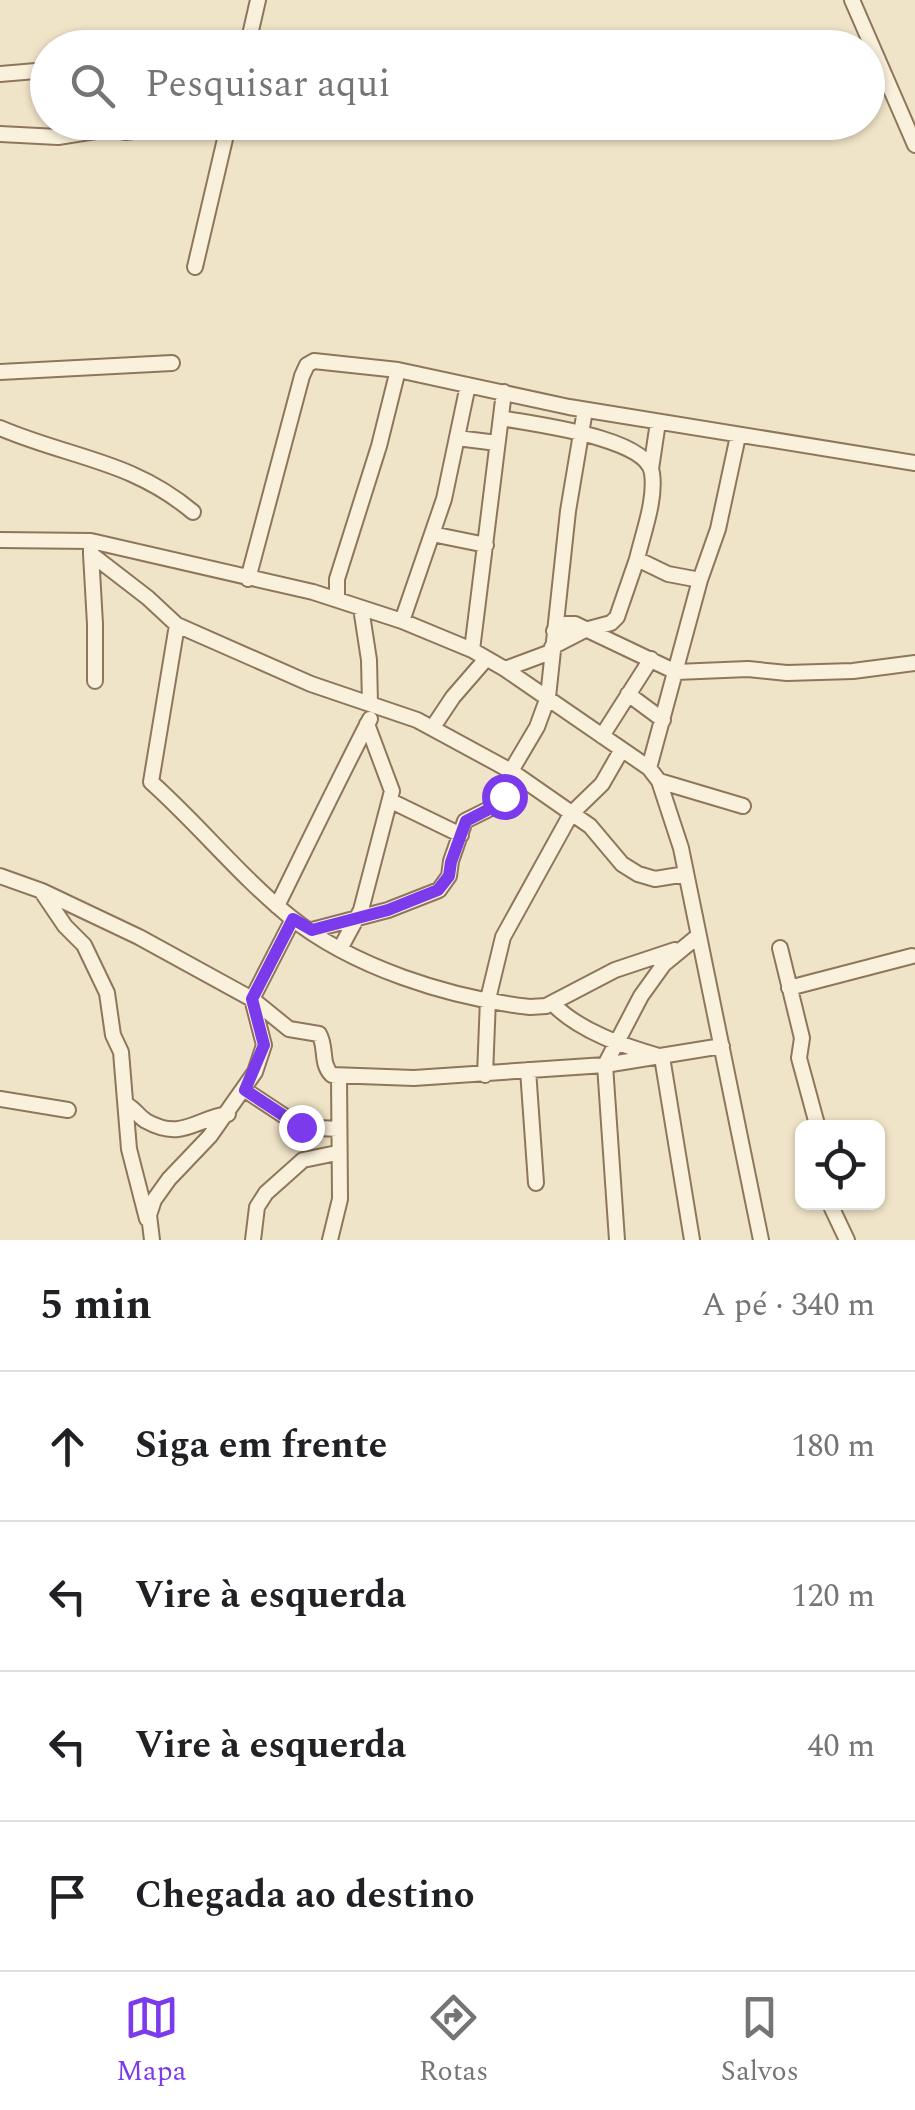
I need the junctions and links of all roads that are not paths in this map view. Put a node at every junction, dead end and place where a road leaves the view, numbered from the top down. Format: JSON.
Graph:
{"nodes":[{"id":1,"x":258,"y":0,"type":"edge"},
{"id":2,"x":852,"y":0,"type":"edge"},
{"id":3,"x":250,"y":30,"type":"edge"},
{"id":4,"x":865,"y":30,"type":"edge"},
{"id":5,"x":30,"y":72,"type":"edge"},
{"id":6,"x":0,"y":74,"type":"edge"},
{"id":7,"x":885,"y":76,"type":"edge"},
{"id":8,"x":0,"y":134,"type":"edge"},
{"id":9,"x":30,"y":136,"type":"edge"},
{"id":10,"x":225,"y":140,"type":"edge"},
{"id":11,"x":915,"y":146,"type":"edge"},
{"id":12,"x":196,"y":267,"type":"dead end"},
{"id":13,"x":172,"y":363,"type":"dead end"},
{"id":14,"x":398,"y":370,"type":"junction"},
{"id":15,"x":0,"y":372,"type":"edge"},
{"id":16,"x":468,"y":384,"type":"junction"},
{"id":17,"x":504,"y":392,"type":"junction"},
{"id":18,"x":585,"y":410,"type":"junction"},
{"id":19,"x":501,"y":418,"type":"junction"},
{"id":20,"x":658,"y":422,"type":"junction"},
{"id":21,"x":0,"y":428,"type":"edge"},
{"id":22,"x":582,"y":434,"type":"junction"},
{"id":23,"x":738,"y":436,"type":"junction"},
{"id":24,"x":456,"y":438,"type":"junction"},
{"id":25,"x":497,"y":443,"type":"junction"},
{"id":26,"x":915,"y":463,"type":"edge"},
{"id":27,"x":651,"y":469,"type":"junction"},
{"id":28,"x":193,"y":512,"type":"dead end"},
{"id":29,"x":432,"y":534,"type":"junction"},
{"id":30,"x":0,"y":540,"type":"edge"},
{"id":31,"x":486,"y":544,"type":"junction"},
{"id":32,"x":90,"y":548,"type":"junction"},
{"id":33,"x":637,"y":559,"type":"junction"},
{"id":34,"x":248,"y":578,"type":"junction"},
{"id":35,"x":336,"y":580,"type":"junction"},
{"id":36,"x":700,"y":580,"type":"junction"},
{"id":37,"x":313,"y":592,"type":"junction"},
{"id":38,"x":338,"y":600,"type":"junction"},
{"id":39,"x":361,"y":608,"type":"junction"},
{"id":40,"x":402,"y":621,"type":"junction"},
{"id":41,"x":177,"y":625,"type":"junction"},
{"id":42,"x":585,"y":630,"type":"junction"},
{"id":43,"x":554,"y":631,"type":"junction"},
{"id":44,"x":472,"y":650,"type":"junction"},
{"id":45,"x":551,"y":650,"type":"junction"},
{"id":46,"x":486,"y":659,"type":"junction"},
{"id":47,"x":651,"y":660,"type":"junction"},
{"id":48,"x":915,"y":663,"type":"edge"},
{"id":49,"x":505,"y":668,"type":"junction"},
{"id":50,"x":676,"y":672,"type":"junction"},
{"id":51,"x":95,"y":681,"type":"dead end"},
{"id":52,"x":525,"y":681,"type":"junction"},
{"id":53,"x":628,"y":694,"type":"junction"},
{"id":54,"x":548,"y":697,"type":"junction"},
{"id":55,"x":368,"y":703,"type":"junction"},
{"id":56,"x":663,"y":720,"type":"junction"},
{"id":57,"x":368,"y":724,"type":"junction"},
{"id":58,"x":433,"y":727,"type":"junction"},
{"id":59,"x":602,"y":736,"type":"junction"},
{"id":60,"x":621,"y":751,"type":"junction"},
{"id":61,"x":649,"y":768,"type":"junction"},
{"id":62,"x":512,"y":771,"type":"junction"},
{"id":63,"x":659,"y":781,"type":"junction"},
{"id":64,"x":391,"y":801,"type":"junction"},
{"id":65,"x":743,"y":806,"type":"dead end"},
{"id":66,"x":572,"y":814,"type":"junction"},
{"id":67,"x":460,"y":834,"type":"junction"},
{"id":68,"x":686,"y":874,"type":"junction"},
{"id":69,"x":0,"y":876,"type":"edge"},
{"id":70,"x":42,"y":891,"type":"junction"},
{"id":71,"x":278,"y":906,"type":"junction"},
{"id":72,"x":293,"y":919,"type":"junction"},
{"id":73,"x":356,"y":920,"type":"junction"},
{"id":74,"x":312,"y":930,"type":"junction"},
{"id":75,"x":698,"y":936,"type":"junction"},
{"id":76,"x":686,"y":946,"type":"junction"},
{"id":77,"x":780,"y":948,"type":"dead end"},
{"id":78,"x":340,"y":949,"type":"junction"},
{"id":79,"x":912,"y":956,"type":"dead end"},
{"id":80,"x":789,"y":988,"type":"junction"},
{"id":81,"x":252,"y":999,"type":"junction"},
{"id":82,"x":488,"y":999,"type":"junction"},
{"id":83,"x":552,"y":1003,"type":"junction"},
{"id":84,"x":619,"y":1042,"type":"junction"},
{"id":85,"x":722,"y":1046,"type":"junction"},
{"id":86,"x":662,"y":1057,"type":"junction"},
{"id":87,"x":604,"y":1065,"type":"junction"},
{"id":88,"x":528,"y":1070,"type":"junction"},
{"id":89,"x":339,"y":1076,"type":"junction"},
{"id":90,"x":485,"y":1076,"type":"junction"},
{"id":91,"x":245,"y":1090,"type":"junction"},
{"id":92,"x":0,"y":1099,"type":"edge"},
{"id":93,"x":127,"y":1105,"type":"junction"},
{"id":94,"x":68,"y":1110,"type":"dead end"},
{"id":95,"x":228,"y":1114,"type":"junction"},
{"id":96,"x":816,"y":1120,"type":"edge"},
{"id":97,"x":338,"y":1129,"type":"junction"},
{"id":98,"x":338,"y":1153,"type":"junction"},
{"id":99,"x":536,"y":1182,"type":"dead end"},
{"id":100,"x":833,"y":1210,"type":"edge"},
{"id":101,"x":150,"y":1232,"type":"edge"},
{"id":102,"x":253,"y":1240,"type":"edge"},
{"id":103,"x":330,"y":1240,"type":"edge"},
{"id":104,"x":617,"y":1240,"type":"edge"},
{"id":105,"x":692,"y":1240,"type":"edge"},
{"id":106,"x":761,"y":1240,"type":"edge"},
{"id":107,"x":847,"y":1240,"type":"edge"}],
"edges":[{"from":1,"to":3,"type":"street"},
{"from":2,"to":4,"type":"street"},
{"from":5,"to":6,"type":"street"},
{"from":7,"to":11,"type":"street"},
{"from":8,"to":9,"type":"street"},
{"from":10,"to":12,"type":"street"},
{"from":13,"to":15,"type":"street"},
{"from":14,"to":16,"type":"street"},
{"from":14,"to":34,"type":"street"},
{"from":14,"to":35,"type":"street"},
{"from":16,"to":17,"type":"street"},
{"from":16,"to":24,"type":"street"},
{"from":17,"to":18,"type":"street"},
{"from":17,"to":19,"type":"street"},
{"from":18,"to":20,"type":"street"},
{"from":18,"to":22,"type":"street"},
{"from":19,"to":22,"type":"street"},
{"from":19,"to":25,"type":"street"},
{"from":20,"to":23,"type":"street"},
{"from":20,"to":27,"type":"street"},
{"from":21,"to":28,"type":"street"},
{"from":22,"to":27,"type":"street"},
{"from":22,"to":43,"type":"street"},
{"from":23,"to":26,"type":"street"},
{"from":23,"to":36,"type":"street"},
{"from":24,"to":25,"type":"street"},
{"from":24,"to":29,"type":"street"},
{"from":25,"to":31,"type":"street"},
{"from":27,"to":33,"type":"street"},
{"from":29,"to":31,"type":"street"},
{"from":29,"to":40,"type":"street"},
{"from":30,"to":32,"type":"street"},
{"from":31,"to":44,"type":"street"},
{"from":32,"to":34,"type":"street"},
{"from":32,"to":41,"type":"street"},
{"from":32,"to":51,"type":"street"},
{"from":33,"to":36,"type":"street"},
{"from":33,"to":42,"type":"street"},
{"from":34,"to":37,"type":"street"},
{"from":35,"to":37,"type":"street"},
{"from":35,"to":38,"type":"street"},
{"from":36,"to":50,"type":"street"},
{"from":37,"to":38,"type":"street"},
{"from":38,"to":39,"type":"street"},
{"from":39,"to":40,"type":"street"},
{"from":39,"to":55,"type":"street"},
{"from":40,"to":44,"type":"street"},
{"from":41,"to":55,"type":"street"},
{"from":41,"to":71,"type":"street"},
{"from":42,"to":43,"type":"street"},
{"from":42,"to":45,"type":"street"},
{"from":42,"to":47,"type":"street"},
{"from":43,"to":45,"type":"street"},
{"from":44,"to":46,"type":"street"},
{"from":45,"to":49,"type":"street"},
{"from":45,"to":52,"type":"street"},
{"from":45,"to":54,"type":"street"},
{"from":46,"to":49,"type":"street"},
{"from":46,"to":58,"type":"street"},
{"from":47,"to":50,"type":"street"},
{"from":47,"to":53,"type":"street"},
{"from":48,"to":50,"type":"street"},
{"from":49,"to":52,"type":"street"},
{"from":50,"to":56,"type":"street"},
{"from":52,"to":54,"type":"street"},
{"from":53,"to":56,"type":"street"},
{"from":53,"to":59,"type":"street"},
{"from":54,"to":59,"type":"street"},
{"from":54,"to":62,"type":"street"},
{"from":55,"to":57,"type":"street"},
{"from":55,"to":58,"type":"street"},
{"from":56,"to":61,"type":"street"},
{"from":57,"to":64,"type":"street"},
{"from":57,"to":71,"type":"street"},
{"from":58,"to":62,"type":"street"},
{"from":59,"to":60,"type":"street"},
{"from":60,"to":61,"type":"street"},
{"from":60,"to":66,"type":"street"},
{"from":61,"to":63,"type":"street"},
{"from":62,"to":66,"type":"street"},
{"from":62,"to":67,"type":"street"},
{"from":63,"to":65,"type":"street"},
{"from":63,"to":68,"type":"street"},
{"from":64,"to":67,"type":"street"},
{"from":64,"to":73,"type":"street"},
{"from":66,"to":68,"type":"street"},
{"from":66,"to":82,"type":"street"},
{"from":67,"to":73,"type":"street"},
{"from":68,"to":75,"type":"street"},
{"from":69,"to":70,"type":"street"},
{"from":70,"to":81,"type":"street"},
{"from":70,"to":93,"type":"street"},
{"from":71,"to":72,"type":"street"},
{"from":72,"to":74,"type":"street"},
{"from":72,"to":81,"type":"street"},
{"from":73,"to":74,"type":"street"},
{"from":73,"to":78,"type":"street"},
{"from":74,"to":78,"type":"street"},
{"from":75,"to":76,"type":"street"},
{"from":75,"to":85,"type":"street"},
{"from":76,"to":83,"type":"street"},
{"from":76,"to":84,"type":"street"},
{"from":77,"to":80,"type":"street"},
{"from":78,"to":82,"type":"street"},
{"from":79,"to":80,"type":"street"},
{"from":80,"to":96,"type":"street"},
{"from":81,"to":89,"type":"street"},
{"from":81,"to":91,"type":"street"},
{"from":82,"to":83,"type":"street"},
{"from":82,"to":90,"type":"street"},
{"from":83,"to":84,"type":"street"},
{"from":84,"to":86,"type":"street"},
{"from":84,"to":87,"type":"street"},
{"from":85,"to":86,"type":"street"},
{"from":85,"to":106,"type":"street"},
{"from":86,"to":87,"type":"street"},
{"from":86,"to":105,"type":"street"},
{"from":87,"to":88,"type":"street"},
{"from":87,"to":104,"type":"street"},
{"from":88,"to":90,"type":"street"},
{"from":88,"to":99,"type":"street"},
{"from":89,"to":90,"type":"street"},
{"from":89,"to":97,"type":"street"},
{"from":91,"to":95,"type":"street"},
{"from":91,"to":97,"type":"street"},
{"from":92,"to":94,"type":"street"},
{"from":93,"to":95,"type":"street"},
{"from":93,"to":101,"type":"street"},
{"from":95,"to":101,"type":"street"},
{"from":97,"to":98,"type":"street"},
{"from":98,"to":102,"type":"street"},
{"from":98,"to":103,"type":"street"},
{"from":100,"to":107,"type":"street"}]}
